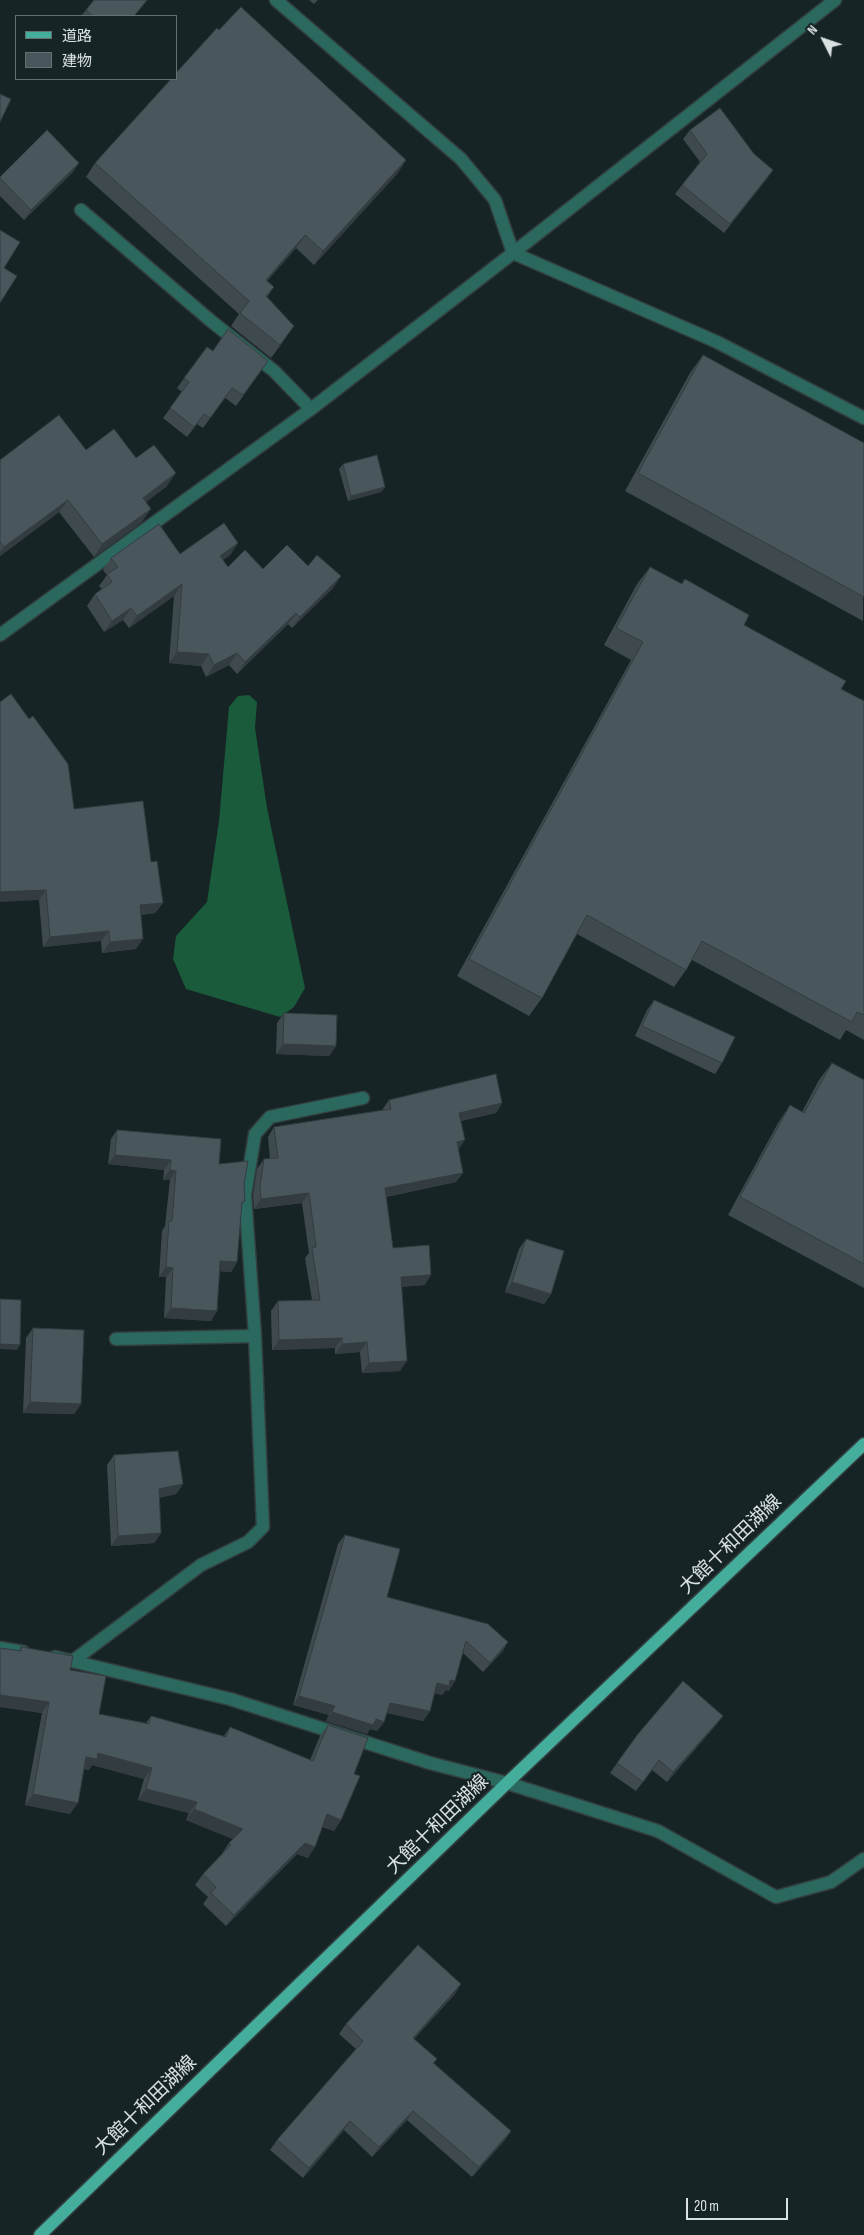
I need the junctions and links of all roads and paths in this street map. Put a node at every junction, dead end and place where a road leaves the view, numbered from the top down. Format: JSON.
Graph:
{"nodes":[{"id":1,"x":276,"y":0,"type":"edge"},
{"id":2,"x":835,"y":0,"type":"edge"},
{"id":3,"x":80,"y":210,"type":"dead end"},
{"id":4,"x":512,"y":253,"type":"junction"},
{"id":5,"x":311,"y":408,"type":"junction"},
{"id":6,"x":864,"y":418,"type":"edge"},
{"id":7,"x":0,"y":635,"type":"edge"},
{"id":8,"x":364,"y":1098,"type":"dead end"},
{"id":9,"x":255,"y":1336,"type":"junction"},
{"id":10,"x":116,"y":1339,"type":"dead end"},
{"id":11,"x":864,"y":1444,"type":"edge"},
{"id":12,"x":0,"y":1648,"type":"edge"},
{"id":13,"x":74,"y":1660,"type":"junction"},
{"id":14,"x":507,"y":1783,"type":"junction"},
{"id":15,"x":864,"y":1860,"type":"edge"},
{"id":16,"x":40,"y":2235,"type":"edge"}],
"edges":[{"from":1,"to":4,"type":"street"},
{"from":2,"to":4,"type":"street"},
{"from":3,"to":5,"type":"street"},
{"from":4,"to":5,"type":"street"},
{"from":4,"to":6,"type":"street"},
{"from":5,"to":7,"type":"street"},
{"from":8,"to":9,"type":"street"},
{"from":9,"to":10,"type":"street"},
{"from":9,"to":13,"type":"street"},
{"from":11,"to":14,"type":"main road","name":"大館十和田湖線"},
{"from":12,"to":13,"type":"street"},
{"from":13,"to":14,"type":"street"},
{"from":14,"to":15,"type":"street"},
{"from":14,"to":16,"type":"main road","name":"大館十和田湖線"}]}
